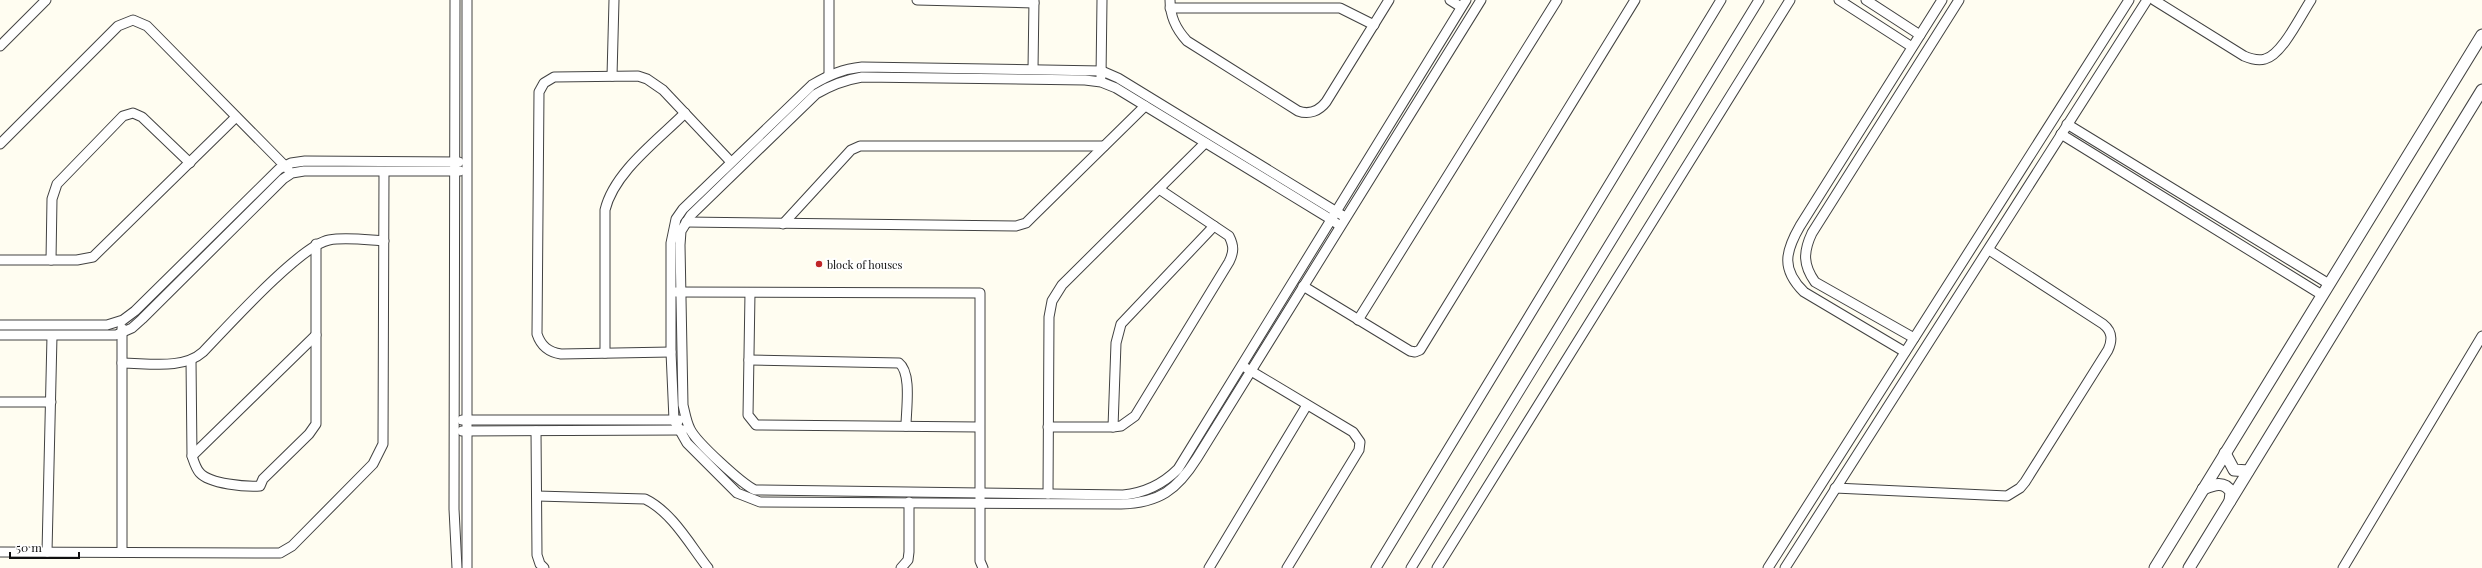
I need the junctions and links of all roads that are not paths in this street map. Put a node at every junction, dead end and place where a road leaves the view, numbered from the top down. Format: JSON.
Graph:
{"nodes":[{"id":1,"x":46,"y":0,"type":"edge"},
{"id":2,"x":455,"y":0,"type":"edge"},
{"id":3,"x":467,"y":0,"type":"edge"},
{"id":4,"x":614,"y":0,"type":"edge"},
{"id":5,"x":828,"y":0,"type":"edge"},
{"id":6,"x":917,"y":0,"type":"edge"},
{"id":7,"x":1102,"y":0,"type":"edge"},
{"id":8,"x":1389,"y":0,"type":"edge"},
{"id":9,"x":1450,"y":0,"type":"edge"},
{"id":10,"x":1481,"y":0,"type":"edge"},
{"id":11,"x":1557,"y":0,"type":"edge"},
{"id":12,"x":1635,"y":0,"type":"edge"},
{"id":13,"x":1721,"y":0,"type":"edge"},
{"id":14,"x":1759,"y":0,"type":"edge"},
{"id":15,"x":1790,"y":0,"type":"edge"},
{"id":16,"x":1839,"y":0,"type":"edge"},
{"id":17,"x":1866,"y":0,"type":"edge"},
{"id":18,"x":1942,"y":0,"type":"edge"},
{"id":19,"x":1959,"y":0,"type":"edge"},
{"id":20,"x":2129,"y":0,"type":"edge"},
{"id":21,"x":2147,"y":0,"type":"edge"},
{"id":22,"x":2154,"y":0,"type":"edge"},
{"id":23,"x":2311,"y":0,"type":"edge"},
{"id":24,"x":1034,"y":2,"type":"edge"},
{"id":25,"x":1170,"y":4,"type":"edge"},
{"id":26,"x":1463,"y":4,"type":"edge"},
{"id":27,"x":1374,"y":25,"type":"junction"},
{"id":28,"x":1920,"y":34,"type":"junction"},
{"id":29,"x":2482,"y":35,"type":"edge"},
{"id":30,"x":0,"y":46,"type":"edge"},
{"id":31,"x":1912,"y":47,"type":"junction"},
{"id":32,"x":1033,"y":69,"type":"junction"},
{"id":33,"x":1102,"y":71,"type":"junction"},
{"id":34,"x":829,"y":74,"type":"junction"},
{"id":35,"x":612,"y":76,"type":"junction"},
{"id":36,"x":1101,"y":82,"type":"junction"},
{"id":37,"x":2482,"y":90,"type":"edge"},
{"id":38,"x":1145,"y":106,"type":"junction"},
{"id":39,"x":685,"y":113,"type":"junction"},
{"id":40,"x":780,"y":114,"type":"junction"},
{"id":41,"x":236,"y":117,"type":"junction"},
{"id":42,"x":787,"y":122,"type":"junction"},
{"id":43,"x":2067,"y":124,"type":"junction"},
{"id":44,"x":2061,"y":134,"type":"junction"},
{"id":45,"x":1854,"y":139,"type":"junction"},
{"id":46,"x":1205,"y":143,"type":"junction"},
{"id":47,"x":0,"y":144,"type":"edge"},
{"id":48,"x":1104,"y":146,"type":"junction"},
{"id":49,"x":1867,"y":146,"type":"junction"},
{"id":50,"x":455,"y":162,"type":"junction"},
{"id":51,"x":467,"y":162,"type":"junction"},
{"id":52,"x":731,"y":162,"type":"junction"},
{"id":53,"x":190,"y":163,"type":"junction"},
{"id":54,"x":284,"y":166,"type":"junction"},
{"id":55,"x":467,"y":171,"type":"junction"},
{"id":56,"x":384,"y":172,"type":"junction"},
{"id":57,"x":455,"y":172,"type":"junction"},
{"id":58,"x":292,"y":173,"type":"junction"},
{"id":59,"x":1159,"y":189,"type":"junction"},
{"id":60,"x":1337,"y":211,"type":"junction"},
{"id":61,"x":1345,"y":217,"type":"junction"},
{"id":62,"x":1332,"y":220,"type":"junction"},
{"id":63,"x":686,"y":222,"type":"junction"},
{"id":64,"x":783,"y":224,"type":"junction"},
{"id":65,"x":1214,"y":226,"type":"junction"},
{"id":66,"x":1340,"y":226,"type":"junction"},
{"id":67,"x":384,"y":241,"type":"junction"},
{"id":68,"x":316,"y":244,"type":"junction"},
{"id":69,"x":1989,"y":250,"type":"junction"},
{"id":70,"x":0,"y":260,"type":"edge"},
{"id":71,"x":51,"y":260,"type":"junction"},
{"id":72,"x":2329,"y":284,"type":"junction"},
{"id":73,"x":1303,"y":286,"type":"junction"},
{"id":74,"x":671,"y":292,"type":"junction"},
{"id":75,"x":680,"y":292,"type":"junction"},
{"id":76,"x":750,"y":293,"type":"junction"},
{"id":77,"x":2322,"y":295,"type":"junction"},
{"id":78,"x":123,"y":320,"type":"junction"},
{"id":79,"x":1358,"y":320,"type":"junction"},
{"id":80,"x":0,"y":325,"type":"edge"},
{"id":81,"x":122,"y":334,"type":"junction"},
{"id":82,"x":0,"y":335,"type":"edge"},
{"id":83,"x":316,"y":335,"type":"junction"},
{"id":84,"x":52,"y":336,"type":"junction"},
{"id":85,"x":2482,"y":336,"type":"edge"},
{"id":86,"x":1914,"y":338,"type":"junction"},
{"id":87,"x":671,"y":352,"type":"junction"},
{"id":88,"x":1905,"y":352,"type":"junction"},
{"id":89,"x":605,"y":353,"type":"junction"},
{"id":90,"x":191,"y":360,"type":"junction"},
{"id":91,"x":749,"y":360,"type":"junction"},
{"id":92,"x":122,"y":363,"type":"junction"},
{"id":93,"x":1242,"y":365,"type":"junction"},
{"id":94,"x":1251,"y":371,"type":"junction"},
{"id":95,"x":0,"y":402,"type":"edge"},
{"id":96,"x":51,"y":402,"type":"junction"},
{"id":97,"x":1307,"y":405,"type":"junction"},
{"id":98,"x":454,"y":420,"type":"junction"},
{"id":99,"x":467,"y":420,"type":"junction"},
{"id":100,"x":674,"y":420,"type":"junction"},
{"id":101,"x":686,"y":420,"type":"junction"},
{"id":102,"x":906,"y":426,"type":"junction"},
{"id":103,"x":979,"y":426,"type":"junction"},
{"id":104,"x":1048,"y":427,"type":"junction"},
{"id":105,"x":1113,"y":427,"type":"junction"},
{"id":106,"x":536,"y":430,"type":"junction"},
{"id":107,"x":678,"y":430,"type":"junction"},
{"id":108,"x":690,"y":430,"type":"junction"},
{"id":109,"x":454,"y":431,"type":"junction"},
{"id":110,"x":467,"y":431,"type":"junction"},
{"id":111,"x":2225,"y":453,"type":"junction"},
{"id":112,"x":192,"y":456,"type":"junction"},
{"id":113,"x":2248,"y":471,"type":"junction"},
{"id":114,"x":1835,"y":488,"type":"junction"},
{"id":115,"x":2203,"y":489,"type":"junction"},
{"id":116,"x":1048,"y":494,"type":"junction"},
{"id":117,"x":537,"y":496,"type":"junction"},
{"id":118,"x":932,"y":497,"type":"junction"},
{"id":119,"x":979,"y":498,"type":"junction"},
{"id":120,"x":2230,"y":501,"type":"junction"},
{"id":121,"x":909,"y":502,"type":"junction"},
{"id":122,"x":0,"y":552,"type":"edge"},
{"id":123,"x":47,"y":552,"type":"junction"},
{"id":124,"x":122,"y":552,"type":"junction"},
{"id":125,"x":457,"y":568,"type":"edge"},
{"id":126,"x":467,"y":568,"type":"edge"},
{"id":127,"x":544,"y":568,"type":"edge"},
{"id":128,"x":708,"y":568,"type":"edge"},
{"id":129,"x":901,"y":568,"type":"edge"},
{"id":130,"x":983,"y":568,"type":"edge"},
{"id":131,"x":1209,"y":568,"type":"edge"},
{"id":132,"x":1287,"y":568,"type":"edge"},
{"id":133,"x":1376,"y":568,"type":"edge"},
{"id":134,"x":1411,"y":568,"type":"edge"},
{"id":135,"x":1437,"y":568,"type":"edge"},
{"id":136,"x":1768,"y":568,"type":"edge"},
{"id":137,"x":1785,"y":568,"type":"edge"},
{"id":138,"x":2155,"y":568,"type":"edge"},
{"id":139,"x":2189,"y":568,"type":"edge"},
{"id":140,"x":2343,"y":568,"type":"edge"}],
"edges":[{"from":1,"to":30,"type":"street"},
{"from":2,"to":50,"type":"street"},
{"from":3,"to":51,"type":"street"},
{"from":4,"to":35,"type":"street"},
{"from":5,"to":34,"type":"street"},
{"from":6,"to":24,"type":"street"},
{"from":7,"to":33,"type":"street"},
{"from":8,"to":27,"type":"street"},
{"from":9,"to":26,"type":"street"},
{"from":10,"to":61,"type":"street"},
{"from":11,"to":79,"type":"street"},
{"from":12,"to":79,"type":"street"},
{"from":13,"to":133,"type":"street"},
{"from":14,"to":134,"type":"street"},
{"from":15,"to":135,"type":"street"},
{"from":16,"to":31,"type":"street"},
{"from":17,"to":28,"type":"street"},
{"from":18,"to":28,"type":"street"},
{"from":19,"to":49,"type":"street"},
{"from":20,"to":86,"type":"street"},
{"from":21,"to":43,"type":"street"},
{"from":22,"to":23,"type":"street"},
{"from":24,"to":32,"type":"street"},
{"from":25,"to":27,"type":"street"},
{"from":25,"to":27,"type":"street"},
{"from":26,"to":60,"type":"street"},
{"from":28,"to":31,"type":"street"},
{"from":29,"to":72,"type":"street"},
{"from":31,"to":45,"type":"street"},
{"from":32,"to":33,"type":"street"},
{"from":32,"to":34,"type":"street"},
{"from":33,"to":36,"type":"street"},
{"from":33,"to":60,"type":"street"},
{"from":34,"to":40,"type":"street"},
{"from":35,"to":39,"type":"street"},
{"from":35,"to":89,"type":"street"},
{"from":36,"to":38,"type":"street"},
{"from":36,"to":42,"type":"street"},
{"from":37,"to":113,"type":"street"},
{"from":38,"to":46,"type":"street"},
{"from":38,"to":48,"type":"street"},
{"from":39,"to":52,"type":"street"},
{"from":39,"to":89,"type":"street"},
{"from":40,"to":42,"type":"street"},
{"from":40,"to":52,"type":"street"},
{"from":41,"to":47,"type":"street"},
{"from":41,"to":53,"type":"street"},
{"from":41,"to":54,"type":"street"},
{"from":42,"to":63,"type":"street"},
{"from":43,"to":44,"type":"street"},
{"from":43,"to":72,"type":"street"},
{"from":44,"to":69,"type":"street"},
{"from":44,"to":77,"type":"street"},
{"from":45,"to":49,"type":"street"},
{"from":45,"to":88,"type":"street"},
{"from":46,"to":59,"type":"street"},
{"from":46,"to":62,"type":"street"},
{"from":48,"to":64,"type":"street"},
{"from":48,"to":64,"type":"street"},
{"from":49,"to":86,"type":"street"},
{"from":50,"to":51,"type":"street"},
{"from":50,"to":54,"type":"street"},
{"from":50,"to":57,"type":"street"},
{"from":51,"to":55,"type":"street"},
{"from":52,"to":74,"type":"street"},
{"from":53,"to":71,"type":"street"},
{"from":53,"to":71,"type":"street"},
{"from":54,"to":58,"type":"street"},
{"from":54,"to":78,"type":"street"},
{"from":55,"to":57,"type":"street"},
{"from":55,"to":99,"type":"street"},
{"from":56,"to":57,"type":"street"},
{"from":56,"to":58,"type":"street"},
{"from":56,"to":67,"type":"street"},
{"from":57,"to":98,"type":"street"},
{"from":58,"to":81,"type":"street"},
{"from":59,"to":65,"type":"street"},
{"from":59,"to":104,"type":"street"},
{"from":60,"to":61,"type":"street"},
{"from":60,"to":62,"type":"street"},
{"from":61,"to":66,"type":"street"},
{"from":62,"to":66,"type":"street"},
{"from":62,"to":93,"type":"street"},
{"from":63,"to":64,"type":"street"},
{"from":63,"to":75,"type":"street"},
{"from":65,"to":105,"type":"street"},
{"from":65,"to":105,"type":"street"},
{"from":66,"to":73,"type":"street"},
{"from":67,"to":68,"type":"street"},
{"from":67,"to":124,"type":"street"},
{"from":68,"to":83,"type":"street"},
{"from":68,"to":90,"type":"street"},
{"from":69,"to":114,"type":"street"},
{"from":69,"to":114,"type":"street"},
{"from":70,"to":71,"type":"street"},
{"from":72,"to":77,"type":"street"},
{"from":73,"to":79,"type":"street"},
{"from":73,"to":94,"type":"street"},
{"from":74,"to":75,"type":"street"},
{"from":74,"to":87,"type":"street"},
{"from":75,"to":76,"type":"street"},
{"from":75,"to":101,"type":"street"},
{"from":76,"to":91,"type":"street"},
{"from":76,"to":103,"type":"street"},
{"from":77,"to":111,"type":"street"},
{"from":78,"to":80,"type":"street"},
{"from":78,"to":81,"type":"street"},
{"from":81,"to":84,"type":"street"},
{"from":81,"to":92,"type":"street"},
{"from":82,"to":84,"type":"street"},
{"from":83,"to":112,"type":"street"},
{"from":83,"to":112,"type":"street"},
{"from":84,"to":96,"type":"street"},
{"from":85,"to":140,"type":"street"},
{"from":86,"to":88,"type":"street"},
{"from":87,"to":89,"type":"street"},
{"from":87,"to":100,"type":"street"},
{"from":88,"to":136,"type":"street"},
{"from":90,"to":92,"type":"street"},
{"from":90,"to":112,"type":"street"},
{"from":91,"to":102,"type":"street"},
{"from":91,"to":102,"type":"street"},
{"from":92,"to":124,"type":"street"},
{"from":93,"to":94,"type":"street"},
{"from":93,"to":116,"type":"street"},
{"from":94,"to":97,"type":"street"},
{"from":94,"to":119,"type":"street"},
{"from":95,"to":96,"type":"street"},
{"from":96,"to":123,"type":"street"},
{"from":97,"to":131,"type":"street"},
{"from":97,"to":132,"type":"street"},
{"from":98,"to":99,"type":"street"},
{"from":98,"to":109,"type":"street"},
{"from":99,"to":100,"type":"street"},
{"from":99,"to":110,"type":"street"},
{"from":100,"to":101,"type":"street"},
{"from":100,"to":107,"type":"street"},
{"from":101,"to":108,"type":"street"},
{"from":102,"to":103,"type":"street"},
{"from":103,"to":119,"type":"street"},
{"from":104,"to":105,"type":"street"},
{"from":104,"to":116,"type":"street"},
{"from":106,"to":107,"type":"street"},
{"from":106,"to":110,"type":"street"},
{"from":106,"to":117,"type":"street"},
{"from":107,"to":108,"type":"street"},
{"from":107,"to":121,"type":"street"},
{"from":108,"to":118,"type":"street"},
{"from":109,"to":110,"type":"street"},
{"from":109,"to":125,"type":"street"},
{"from":110,"to":126,"type":"street"},
{"from":111,"to":113,"type":"street"},
{"from":111,"to":115,"type":"street"},
{"from":113,"to":120,"type":"street"},
{"from":114,"to":137,"type":"street"},
{"from":115,"to":120,"type":"street"},
{"from":115,"to":138,"type":"street"},
{"from":116,"to":119,"type":"street"},
{"from":117,"to":127,"type":"street"},
{"from":117,"to":128,"type":"street"},
{"from":118,"to":119,"type":"street"},
{"from":118,"to":121,"type":"street"},
{"from":119,"to":130,"type":"street"},
{"from":120,"to":139,"type":"street"},
{"from":121,"to":129,"type":"street"},
{"from":122,"to":123,"type":"street"},
{"from":123,"to":124,"type":"street"}]}
